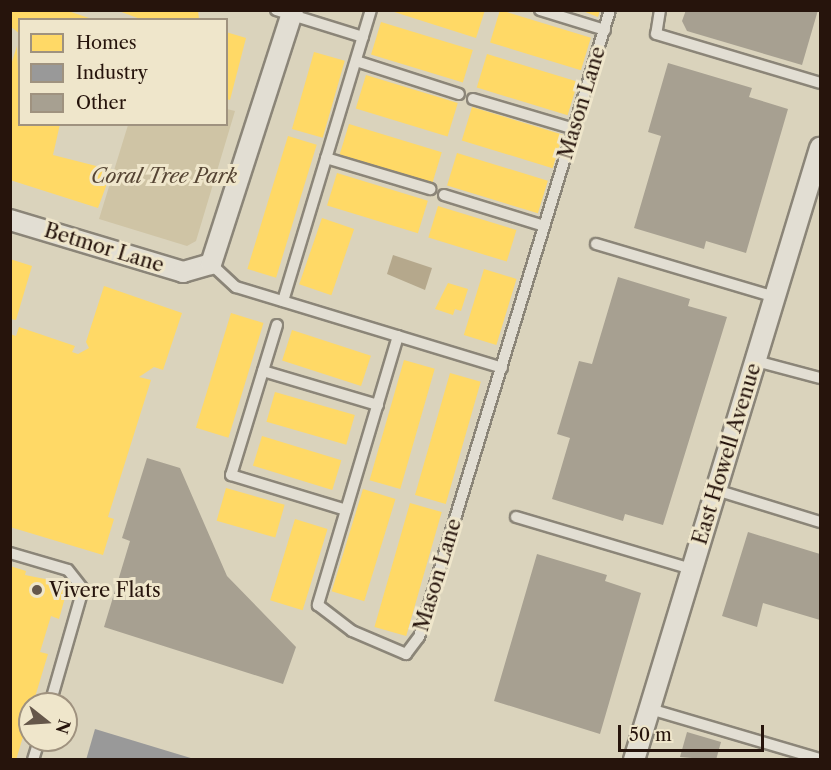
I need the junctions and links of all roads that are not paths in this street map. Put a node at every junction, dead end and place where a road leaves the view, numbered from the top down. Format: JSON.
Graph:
{"nodes":[{"id":1,"x":371,"y":10,"type":"edge"},
{"id":2,"x":540,"y":10,"type":"edge"},
{"id":3,"x":610,"y":10,"type":"edge"},
{"id":4,"x":660,"y":10,"type":"edge"},
{"id":5,"x":287,"y":12,"type":"edge"},
{"id":6,"x":604,"y":30,"type":"junction"},
{"id":7,"x":363,"y":37,"type":"junction"},
{"id":8,"x":356,"y":62,"type":"junction"},
{"id":9,"x":820,"y":83,"type":"edge"},
{"id":10,"x":459,"y":94,"type":"dead end"},
{"id":11,"x":473,"y":99,"type":"dead end"},
{"id":12,"x":574,"y":129,"type":"junction"},
{"id":13,"x":820,"y":154,"type":"edge"},
{"id":14,"x":327,"y":158,"type":"junction"},
{"id":15,"x":430,"y":189,"type":"dead end"},
{"id":16,"x":444,"y":195,"type":"dead end"},
{"id":17,"x":10,"y":220,"type":"edge"},
{"id":18,"x":544,"y":226,"type":"junction"},
{"id":19,"x":596,"y":244,"type":"dead end"},
{"id":20,"x":205,"y":267,"type":"junction"},
{"id":21,"x":775,"y":297,"type":"junction"},
{"id":22,"x":282,"y":301,"type":"junction"},
{"id":23,"x":277,"y":325,"type":"dead end"},
{"id":24,"x":398,"y":336,"type":"junction"},
{"id":25,"x":756,"y":361,"type":"junction"},
{"id":26,"x":501,"y":368,"type":"junction"},
{"id":27,"x":263,"y":371,"type":"junction"},
{"id":28,"x":820,"y":378,"type":"edge"},
{"id":29,"x":378,"y":405,"type":"junction"},
{"id":30,"x":716,"y":490,"type":"junction"},
{"id":31,"x":346,"y":510,"type":"junction"},
{"id":32,"x":516,"y":517,"type":"dead end"},
{"id":33,"x":820,"y":522,"type":"edge"},
{"id":34,"x":10,"y":553,"type":"edge"},
{"id":35,"x":692,"y":569,"type":"junction"},
{"id":36,"x":53,"y":692,"type":"edge"},
{"id":37,"x":650,"y":709,"type":"junction"},
{"id":38,"x":634,"y":759,"type":"edge"},
{"id":39,"x":820,"y":759,"type":"edge"}],
"edges":[{"from":1,"to":7,"type":"lane"},
{"from":2,"to":6,"type":"lane"},
{"from":3,"to":6,"type":"lane","name":"Mason Lane"},
{"from":4,"to":9,"type":"lane"},
{"from":5,"to":7,"type":"lane"},
{"from":5,"to":20,"type":"street"},
{"from":6,"to":12,"type":"lane","name":"Mason Lane"},
{"from":7,"to":8,"type":"lane"},
{"from":8,"to":10,"type":"lane"},
{"from":8,"to":14,"type":"lane"},
{"from":11,"to":12,"type":"lane"},
{"from":12,"to":18,"type":"lane","name":"Mason Lane"},
{"from":13,"to":21,"type":"street","name":"East Howell Avenue"},
{"from":14,"to":15,"type":"lane"},
{"from":14,"to":22,"type":"lane"},
{"from":16,"to":18,"type":"lane"},
{"from":17,"to":20,"type":"street","name":"Betmor Lane"},
{"from":18,"to":26,"type":"lane","name":"Mason Lane"},
{"from":19,"to":21,"type":"lane"},
{"from":20,"to":22,"type":"lane"},
{"from":21,"to":25,"type":"street","name":"East Howell Avenue"},
{"from":22,"to":24,"type":"lane"},
{"from":23,"to":27,"type":"lane"},
{"from":24,"to":26,"type":"lane"},
{"from":24,"to":29,"type":"lane","name":"Mason Lane"},
{"from":25,"to":28,"type":"lane"},
{"from":25,"to":30,"type":"street","name":"East Howell Avenue"},
{"from":26,"to":31,"type":"lane","name":"Mason Lane"},
{"from":27,"to":29,"type":"lane"},
{"from":27,"to":31,"type":"lane"},
{"from":29,"to":31,"type":"lane","name":"Mason Lane"},
{"from":30,"to":33,"type":"lane"},
{"from":30,"to":35,"type":"street","name":"East Howell Avenue"},
{"from":32,"to":35,"type":"lane"},
{"from":34,"to":36,"type":"lane"},
{"from":35,"to":37,"type":"street","name":"East Howell Avenue"},
{"from":37,"to":38,"type":"street","name":"East Howell Avenue"},
{"from":37,"to":39,"type":"lane"}]}
